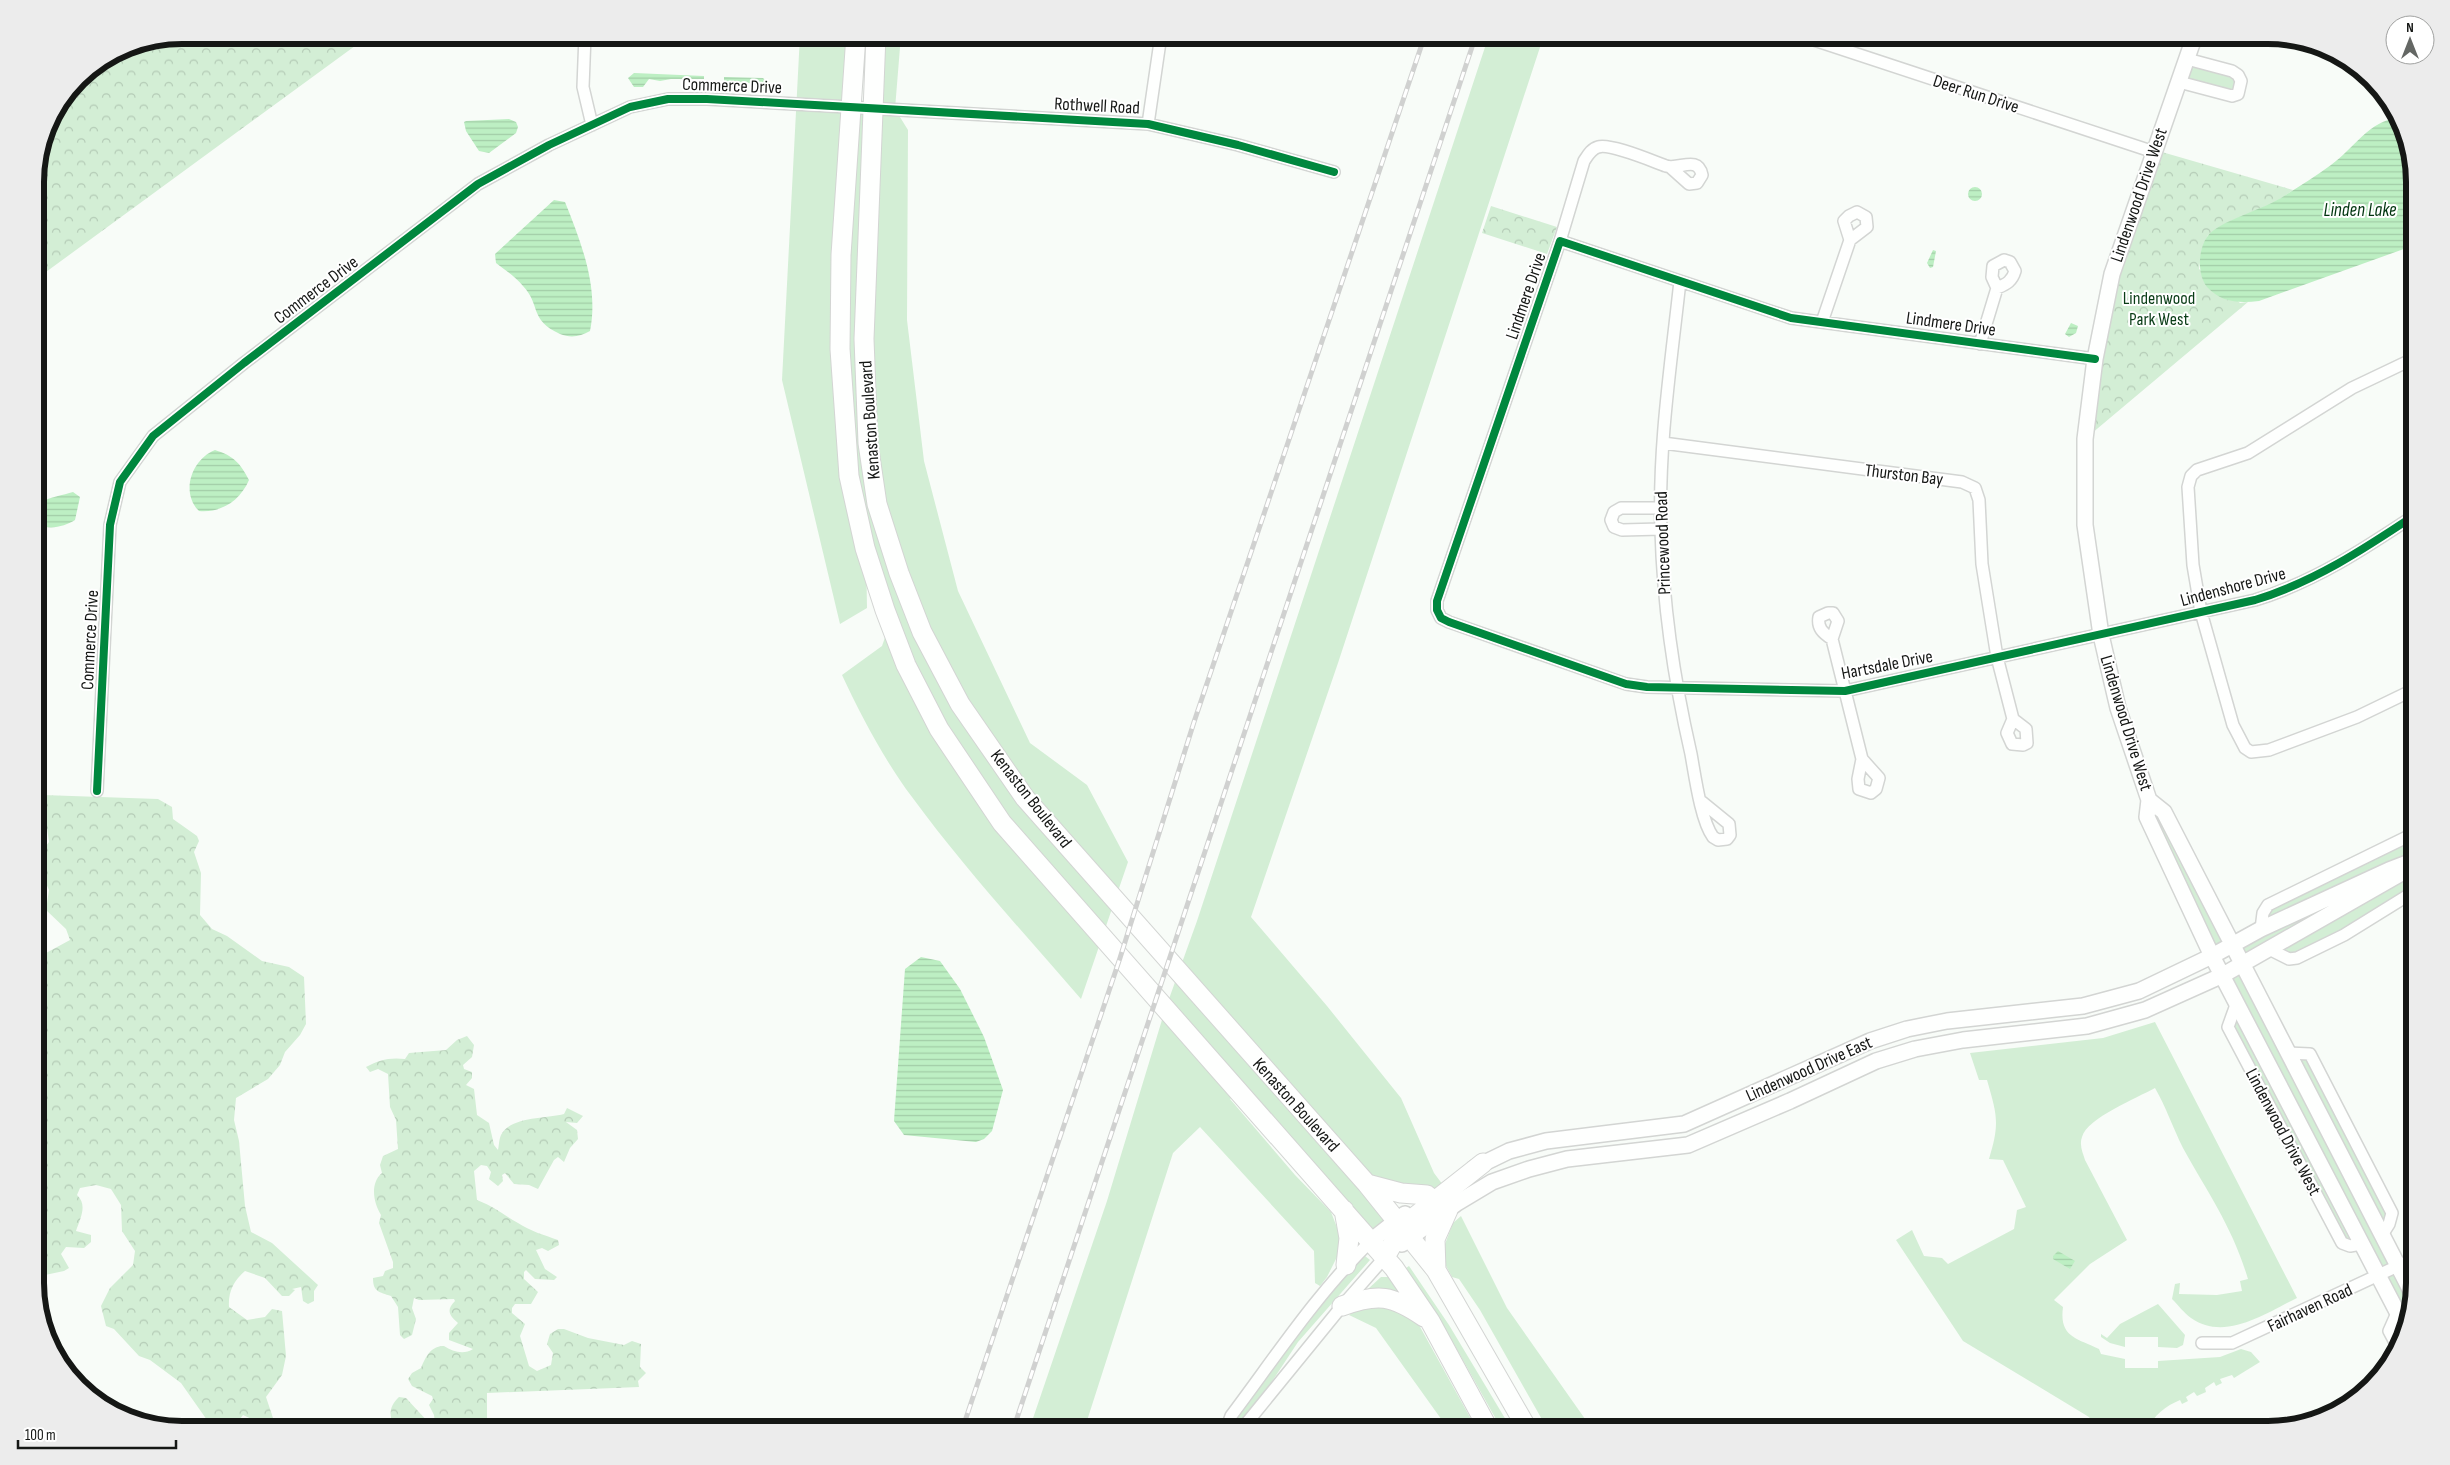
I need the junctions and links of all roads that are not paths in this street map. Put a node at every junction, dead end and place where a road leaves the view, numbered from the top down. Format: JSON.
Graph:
{"nodes":[{"id":1,"x":585,"y":44,"type":"edge"},
{"id":2,"x":855,"y":44,"type":"edge"},
{"id":3,"x":876,"y":44,"type":"edge"},
{"id":4,"x":1160,"y":44,"type":"edge"},
{"id":5,"x":1826,"y":44,"type":"edge"},
{"id":6,"x":2192,"y":44,"type":"edge"},
{"id":7,"x":2187,"y":59,"type":"junction"},
{"id":8,"x":2179,"y":82,"type":"junction"},
{"id":9,"x":851,"y":106,"type":"junction"},
{"id":10,"x":872,"y":107,"type":"junction"},
{"id":11,"x":1148,"y":124,"type":"junction"},
{"id":12,"x":592,"y":125,"type":"junction"},
{"id":13,"x":2154,"y":152,"type":"junction"},
{"id":14,"x":1670,"y":167,"type":"dead end"},
{"id":15,"x":1334,"y":172,"type":"dead end"},
{"id":16,"x":1850,"y":240,"type":"dead end"},
{"id":17,"x":1560,"y":241,"type":"junction"},
{"id":18,"x":1680,"y":281,"type":"junction"},
{"id":19,"x":1997,"y":288,"type":"dead end"},
{"id":20,"x":1822,"y":322,"type":"junction"},
{"id":21,"x":1980,"y":344,"type":"junction"},
{"id":22,"x":2094,"y":359,"type":"junction"},
{"id":23,"x":2406,"y":362,"type":"edge"},
{"id":24,"x":1663,"y":443,"type":"junction"},
{"id":25,"x":1661,"y":508,"type":"junction"},
{"id":26,"x":2406,"y":521,"type":"edge"},
{"id":27,"x":1660,"y":529,"type":"junction"},
{"id":28,"x":2201,"y":612,"type":"junction"},
{"id":29,"x":2101,"y":635,"type":"junction"},
{"id":30,"x":1832,"y":639,"type":"dead end"},
{"id":31,"x":1997,"y":657,"type":"junction"},
{"id":32,"x":1676,"y":687,"type":"junction"},
{"id":33,"x":1845,"y":691,"type":"junction"},
{"id":34,"x":2406,"y":693,"type":"edge"},
{"id":35,"x":2013,"y":719,"type":"dead end"},
{"id":36,"x":1862,"y":759,"type":"dead end"},
{"id":37,"x":97,"y":791,"type":"dead end"},
{"id":38,"x":2149,"y":800,"type":"junction"},
{"id":39,"x":1702,"y":802,"type":"dead end"},
{"id":40,"x":2406,"y":837,"type":"edge"},
{"id":41,"x":2406,"y":864,"type":"edge"},
{"id":42,"x":2406,"y":868,"type":"edge"},
{"id":43,"x":2406,"y":897,"type":"edge"},
{"id":44,"x":2261,"y":929,"type":"junction"},
{"id":45,"x":2233,"y":945,"type":"junction"},
{"id":46,"x":2269,"y":949,"type":"junction"},
{"id":47,"x":2212,"y":956,"type":"junction"},
{"id":48,"x":2242,"y":964,"type":"junction"},
{"id":49,"x":2223,"y":975,"type":"junction"},
{"id":50,"x":1483,"y":1163,"type":"junction"},
{"id":51,"x":1367,"y":1184,"type":"junction"},
{"id":52,"x":1427,"y":1195,"type":"junction"},
{"id":53,"x":1344,"y":1210,"type":"junction"},
{"id":54,"x":1448,"y":1210,"type":"junction"},
{"id":55,"x":1404,"y":1227,"type":"junction"},
{"id":56,"x":1372,"y":1240,"type":"junction"},
{"id":57,"x":1385,"y":1257,"type":"junction"},
{"id":58,"x":2406,"y":1263,"type":"edge"},
{"id":59,"x":1346,"y":1265,"type":"junction"},
{"id":60,"x":2399,"y":1267,"type":"junction"},
{"id":61,"x":1436,"y":1270,"type":"junction"},
{"id":62,"x":2378,"y":1277,"type":"junction"},
{"id":63,"x":2406,"y":1281,"type":"edge"},
{"id":64,"x":1342,"y":1306,"type":"junction"},
{"id":65,"x":2401,"y":1319,"type":"edge"},
{"id":66,"x":1430,"y":1322,"type":"junction"},
{"id":67,"x":2394,"y":1340,"type":"edge"},
{"id":68,"x":2202,"y":1343,"type":"dead end"},
{"id":69,"x":1229,"y":1421,"type":"edge"},
{"id":70,"x":1248,"y":1421,"type":"edge"},
{"id":71,"x":1484,"y":1421,"type":"edge"},
{"id":72,"x":1523,"y":1421,"type":"edge"}],
"edges":[{"from":1,"to":12,"type":"street"},
{"from":2,"to":9,"type":"main road","name":"Kenaston Boulevard"},
{"from":3,"to":10,"type":"main road","name":"Kenaston Boulevard"},
{"from":4,"to":11,"type":"street"},
{"from":5,"to":13,"type":"street","name":"Deer Run Drive"},
{"from":6,"to":7,"type":"street","name":"Lindenwood Drive West"},
{"from":7,"to":8,"type":"street","name":"Lindenwood Drive West"},
{"from":7,"to":8,"type":"street"},
{"from":8,"to":13,"type":"street","name":"Lindenwood Drive West"},
{"from":9,"to":10,"type":"street","name":"Rothwell Road"},
{"from":9,"to":12,"type":"street","name":"Commerce Drive"},
{"from":9,"to":53,"type":"main road","name":"Kenaston Boulevard"},
{"from":10,"to":11,"type":"street","name":"Rothwell Road"},
{"from":10,"to":51,"type":"main road","name":"Kenaston Boulevard"},
{"from":11,"to":15,"type":"street","name":"Rothwell Road"},
{"from":12,"to":37,"type":"street","name":"Commerce Drive"},
{"from":13,"to":22,"type":"street","name":"Lindenwood Drive West"},
{"from":14,"to":17,"type":"street"},
{"from":16,"to":20,"type":"street"},
{"from":17,"to":18,"type":"street","name":"Lindmere Drive"},
{"from":17,"to":32,"type":"street","name":"Lindmere Drive"},
{"from":18,"to":20,"type":"street","name":"Lindmere Drive"},
{"from":18,"to":24,"type":"street","name":"Princewood Road"},
{"from":19,"to":21,"type":"street"},
{"from":20,"to":21,"type":"street","name":"Lindmere Drive"},
{"from":21,"to":22,"type":"street","name":"Lindmere Drive"},
{"from":22,"to":29,"type":"street","name":"Lindenwood Drive West"},
{"from":23,"to":28,"type":"street","name":"Lindenshore Drive"},
{"from":24,"to":25,"type":"street","name":"Princewood Road"},
{"from":24,"to":31,"type":"street","name":"Thurston Bay"},
{"from":25,"to":27,"type":"street","name":"Princewood Road"},
{"from":25,"to":27,"type":"street"},
{"from":26,"to":28,"type":"street","name":"Lindenshore Drive"},
{"from":27,"to":32,"type":"street","name":"Princewood Road"},
{"from":28,"to":29,"type":"street","name":"Lindenshore Drive"},
{"from":28,"to":34,"type":"street"},
{"from":29,"to":31,"type":"street","name":"Hartsdale Drive"},
{"from":29,"to":38,"type":"street","name":"Lindenwood Drive West"},
{"from":30,"to":33,"type":"street"},
{"from":31,"to":33,"type":"street","name":"Hartsdale Drive"},
{"from":31,"to":35,"type":"street","name":"Thurston Bay"},
{"from":32,"to":33,"type":"street","name":"Hartsdale Drive"},
{"from":32,"to":39,"type":"street","name":"Princewood Road"},
{"from":33,"to":36,"type":"street"},
{"from":38,"to":45,"type":"street","name":"Lindenwood Drive West"},
{"from":38,"to":47,"type":"street","name":"Lindenwood Drive West"},
{"from":40,"to":44,"type":"street"},
{"from":41,"to":44,"type":"street","name":"Lindenwood Drive East"},
{"from":42,"to":46,"type":"street","name":"Lindenwood Drive East"},
{"from":43,"to":46,"type":"street"},
{"from":44,"to":45,"type":"street","name":"Lindenwood Drive East"},
{"from":45,"to":47,"type":"street","name":"Lindenwood Drive East"},
{"from":45,"to":48,"type":"street","name":"Lindenwood Drive West"},
{"from":46,"to":48,"type":"street","name":"Lindenwood Drive East"},
{"from":47,"to":49,"type":"street","name":"Lindenwood Drive West"},
{"from":47,"to":50,"type":"street","name":"Lindenwood Drive East"},
{"from":48,"to":49,"type":"street","name":"Lindenwood Drive East"},
{"from":48,"to":60,"type":"street","name":"Lindenwood Drive West"},
{"from":49,"to":54,"type":"street","name":"Lindenwood Drive East"},
{"from":49,"to":62,"type":"street","name":"Lindenwood Drive West"},
{"from":50,"to":52,"type":"street","name":"Lindenwood Drive East"},
{"from":50,"to":55,"type":"main road"},
{"from":51,"to":52,"type":"main road"},
{"from":51,"to":55,"type":"main road","name":"Kenaston Boulevard"},
{"from":52,"to":55,"type":"street","name":"Lindenwood Drive East"},
{"from":53,"to":56,"type":"main road","name":"Kenaston Boulevard"},
{"from":53,"to":59,"type":"main road"},
{"from":54,"to":55,"type":"street","name":"Lindenwood Drive East"},
{"from":54,"to":61,"type":"main road"},
{"from":55,"to":56,"type":"street","name":"Lindenwood Drive East"},
{"from":55,"to":57,"type":"main road"},
{"from":55,"to":61,"type":"main road","name":"Kenaston Boulevard"},
{"from":56,"to":57,"type":"main road","name":"Kenaston Boulevard"},
{"from":56,"to":59,"type":"street"},
{"from":57,"to":64,"type":"street"},
{"from":57,"to":66,"type":"main road","name":"Kenaston Boulevard"},
{"from":58,"to":60,"type":"street","name":"Fairhaven Road"},
{"from":59,"to":69,"type":"street"},
{"from":60,"to":62,"type":"street","name":"Fairhaven Road"},
{"from":60,"to":63,"type":"street","name":"Lindenwood Drive West"},
{"from":61,"to":72,"type":"main road","name":"Kenaston Boulevard"},
{"from":62,"to":65,"type":"street","name":"Lindenwood Drive West"},
{"from":62,"to":68,"type":"street","name":"Fairhaven Road"},
{"from":64,"to":66,"type":"main road"},
{"from":64,"to":70,"type":"street"},
{"from":65,"to":67,"type":"street","name":"Lindenwood Drive West"},
{"from":66,"to":71,"type":"main road","name":"Kenaston Boulevard"}]}
